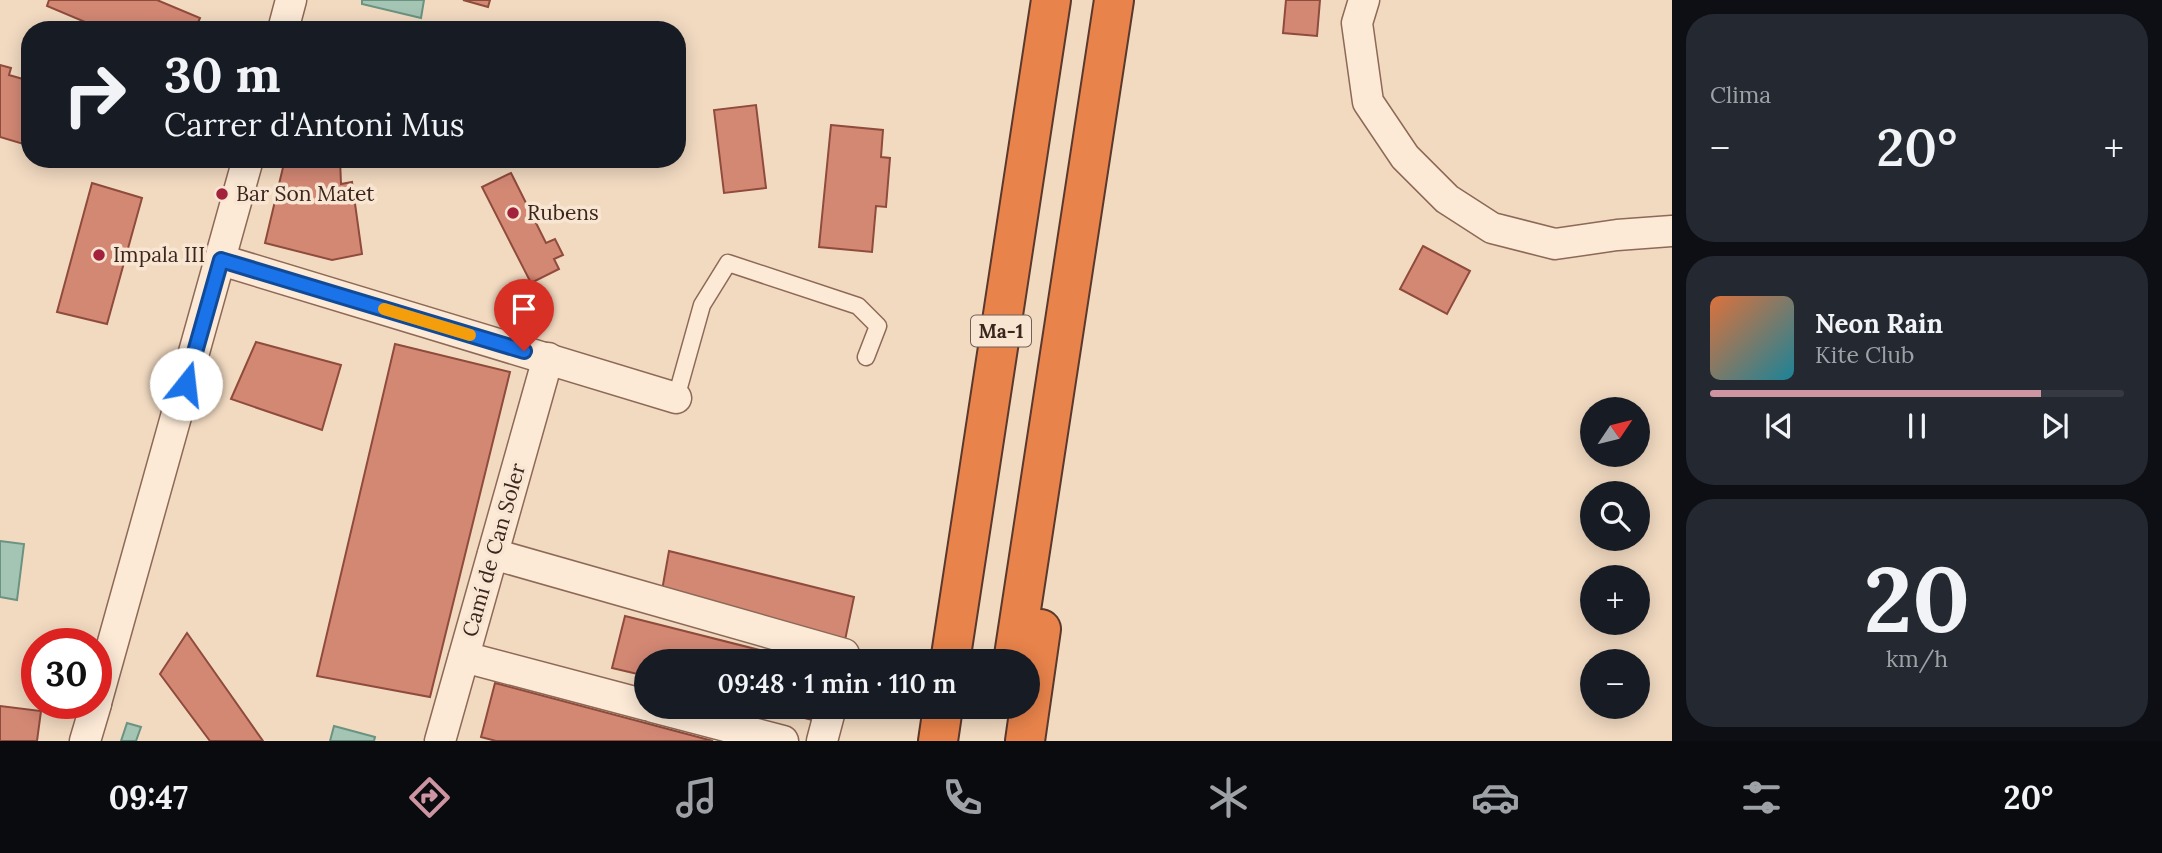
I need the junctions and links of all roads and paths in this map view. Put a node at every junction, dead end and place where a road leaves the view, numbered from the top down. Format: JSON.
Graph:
{"nodes":[{"id":1,"x":1051,"y":0,"type":"edge"},
{"id":2,"x":1114,"y":0,"type":"edge"},
{"id":3,"x":1364,"y":0,"type":"edge"},
{"id":4,"x":246,"y":168,"type":"edge"},
{"id":5,"x":1672,"y":231,"type":"edge"},
{"id":6,"x":221,"y":260,"type":"junction"},
{"id":7,"x":1070,"y":288,"type":"junction"},
{"id":8,"x":548,"y":358,"type":"junction"},
{"id":9,"x":866,"y":358,"type":"dead end"},
{"id":10,"x":676,"y":398,"type":"joint"},
{"id":11,"x":493,"y":554,"type":"junction"},
{"id":12,"x":112,"y":646,"type":"edge"},
{"id":13,"x":826,"y":649,"type":"edge"},
{"id":14,"x":952,"y":649,"type":"edge"},
{"id":15,"x":1015,"y":649,"type":"edge"},
{"id":16,"x":464,"y":657,"type":"junction"},
{"id":17,"x":634,"y":702,"type":"edge"},
{"id":18,"x":92,"y":719,"type":"edge"},
{"id":19,"x":699,"y":719,"type":"edge"},
{"id":20,"x":828,"y":719,"type":"edge"},
{"id":21,"x":941,"y":719,"type":"edge"},
{"id":22,"x":1004,"y":719,"type":"edge"},
{"id":23,"x":86,"y":741,"type":"edge"},
{"id":24,"x":440,"y":741,"type":"edge"},
{"id":25,"x":783,"y":741,"type":"edge"},
{"id":26,"x":822,"y":741,"type":"edge"},
{"id":27,"x":938,"y":741,"type":"edge"},
{"id":28,"x":1001,"y":741,"type":"edge"},
{"id":29,"x":1025,"y":741,"type":"edge"}],
"edges":[{"from":1,"to":14,"type":"highway","number":"Ma-1"},
{"from":2,"to":7,"type":"highway","number":"Ma-1"},
{"from":3,"to":5,"type":"street"},
{"from":4,"to":6,"type":"street"},
{"from":6,"to":8,"type":"street"},
{"from":6,"to":12,"type":"street"},
{"from":7,"to":15,"type":"highway","number":"Ma-1"},
{"from":7,"to":29,"type":"highway"},
{"from":8,"to":10,"type":"street"},
{"from":8,"to":11,"type":"street","name":"Camí de Can Soler"},
{"from":9,"to":10,"type":"lane"},
{"from":11,"to":13,"type":"street"},
{"from":11,"to":16,"type":"street","name":"Camí de Can Soler"},
{"from":16,"to":17,"type":"street"},
{"from":16,"to":24,"type":"street","name":"Camí de Can Soler"},
{"from":18,"to":23,"type":"street"},
{"from":19,"to":25,"type":"street"},
{"from":20,"to":26,"type":"street"},
{"from":21,"to":27,"type":"highway"},
{"from":22,"to":28,"type":"highway"}]}
